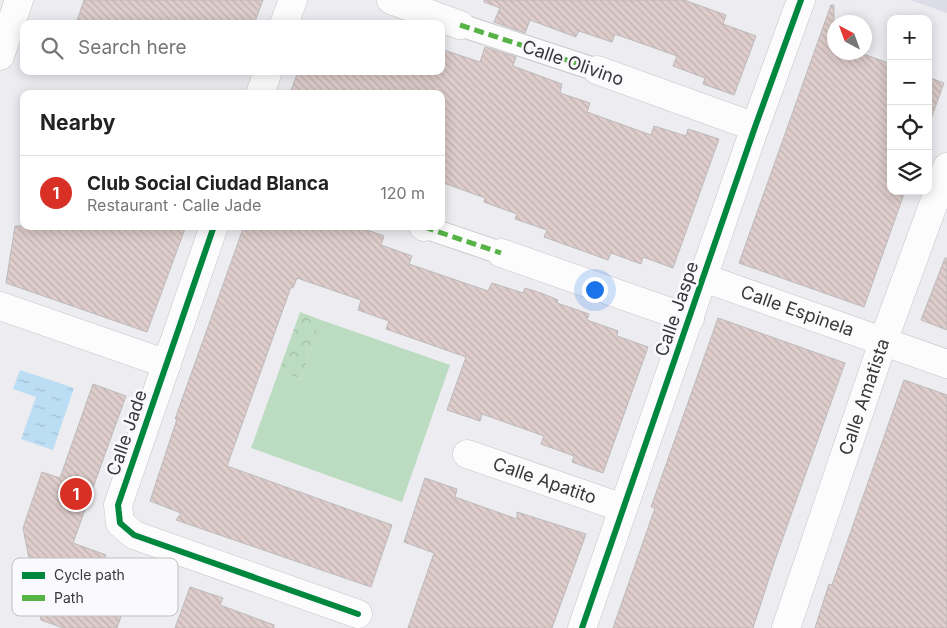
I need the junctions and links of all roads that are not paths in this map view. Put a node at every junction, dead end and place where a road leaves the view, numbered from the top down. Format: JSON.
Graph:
{"nodes":[{"id":1,"x":19,"y":0,"type":"edge"},
{"id":2,"x":293,"y":0,"type":"edge"},
{"id":3,"x":391,"y":0,"type":"edge"},
{"id":4,"x":801,"y":0,"type":"edge"},
{"id":5,"x":286,"y":20,"type":"edge"},
{"id":6,"x":460,"y":25,"type":"joint"},
{"id":7,"x":0,"y":56,"type":"edge"},
{"id":8,"x":597,"y":70,"type":"joint"},
{"id":9,"x":267,"y":75,"type":"edge"},
{"id":10,"x":261,"y":90,"type":"edge"},
{"id":11,"x":755,"y":127,"type":"junction"},
{"id":12,"x":947,"y":167,"type":"edge"},
{"id":13,"x":213,"y":230,"type":"edge"},
{"id":14,"x":435,"y":230,"type":"edge"},
{"id":15,"x":501,"y":253,"type":"joint"},
{"id":16,"x":704,"y":278,"type":"junction"},
{"id":17,"x":0,"y":306,"type":"edge"},
{"id":18,"x":690,"y":319,"type":"junction"},
{"id":19,"x":884,"y":342,"type":"junction"},
{"id":20,"x":167,"y":364,"type":"junction"},
{"id":21,"x":947,"y":364,"type":"edge"},
{"id":22,"x":467,"y":454,"type":"dead end"},
{"id":23,"x":623,"y":508,"type":"junction"},
{"id":24,"x":358,"y":614,"type":"dead end"},
{"id":25,"x":582,"y":628,"type":"edge"},
{"id":26,"x":786,"y":628,"type":"edge"}],
"edges":[{"from":1,"to":7,"type":"street"},
{"from":2,"to":5,"type":"street"},
{"from":3,"to":6,"type":"street","name":"Calle Olivino"},
{"from":4,"to":11,"type":"street","name":"Calle Jaspe"},
{"from":6,"to":8,"type":"street","name":"Calle Olivino"},
{"from":8,"to":11,"type":"street","name":"Calle Olivino"},
{"from":9,"to":10,"type":"street"},
{"from":11,"to":16,"type":"street","name":"Calle Jaspe"},
{"from":12,"to":19,"type":"street","name":"Calle Amatista"},
{"from":13,"to":20,"type":"street","name":"Calle Jade"},
{"from":14,"to":15,"type":"street"},
{"from":15,"to":18,"type":"street"},
{"from":16,"to":18,"type":"street","name":"Calle Jaspe"},
{"from":16,"to":19,"type":"street","name":"Calle Espinela"},
{"from":17,"to":20,"type":"street"},
{"from":18,"to":23,"type":"street","name":"Calle Jaspe"},
{"from":19,"to":21,"type":"street","name":"Calle Espinela"},
{"from":19,"to":26,"type":"street","name":"Calle Amatista"},
{"from":20,"to":24,"type":"street","name":"Calle Jade"},
{"from":22,"to":23,"type":"street","name":"Calle Apatito"},
{"from":23,"to":25,"type":"street","name":"Calle Jaspe"}]}
